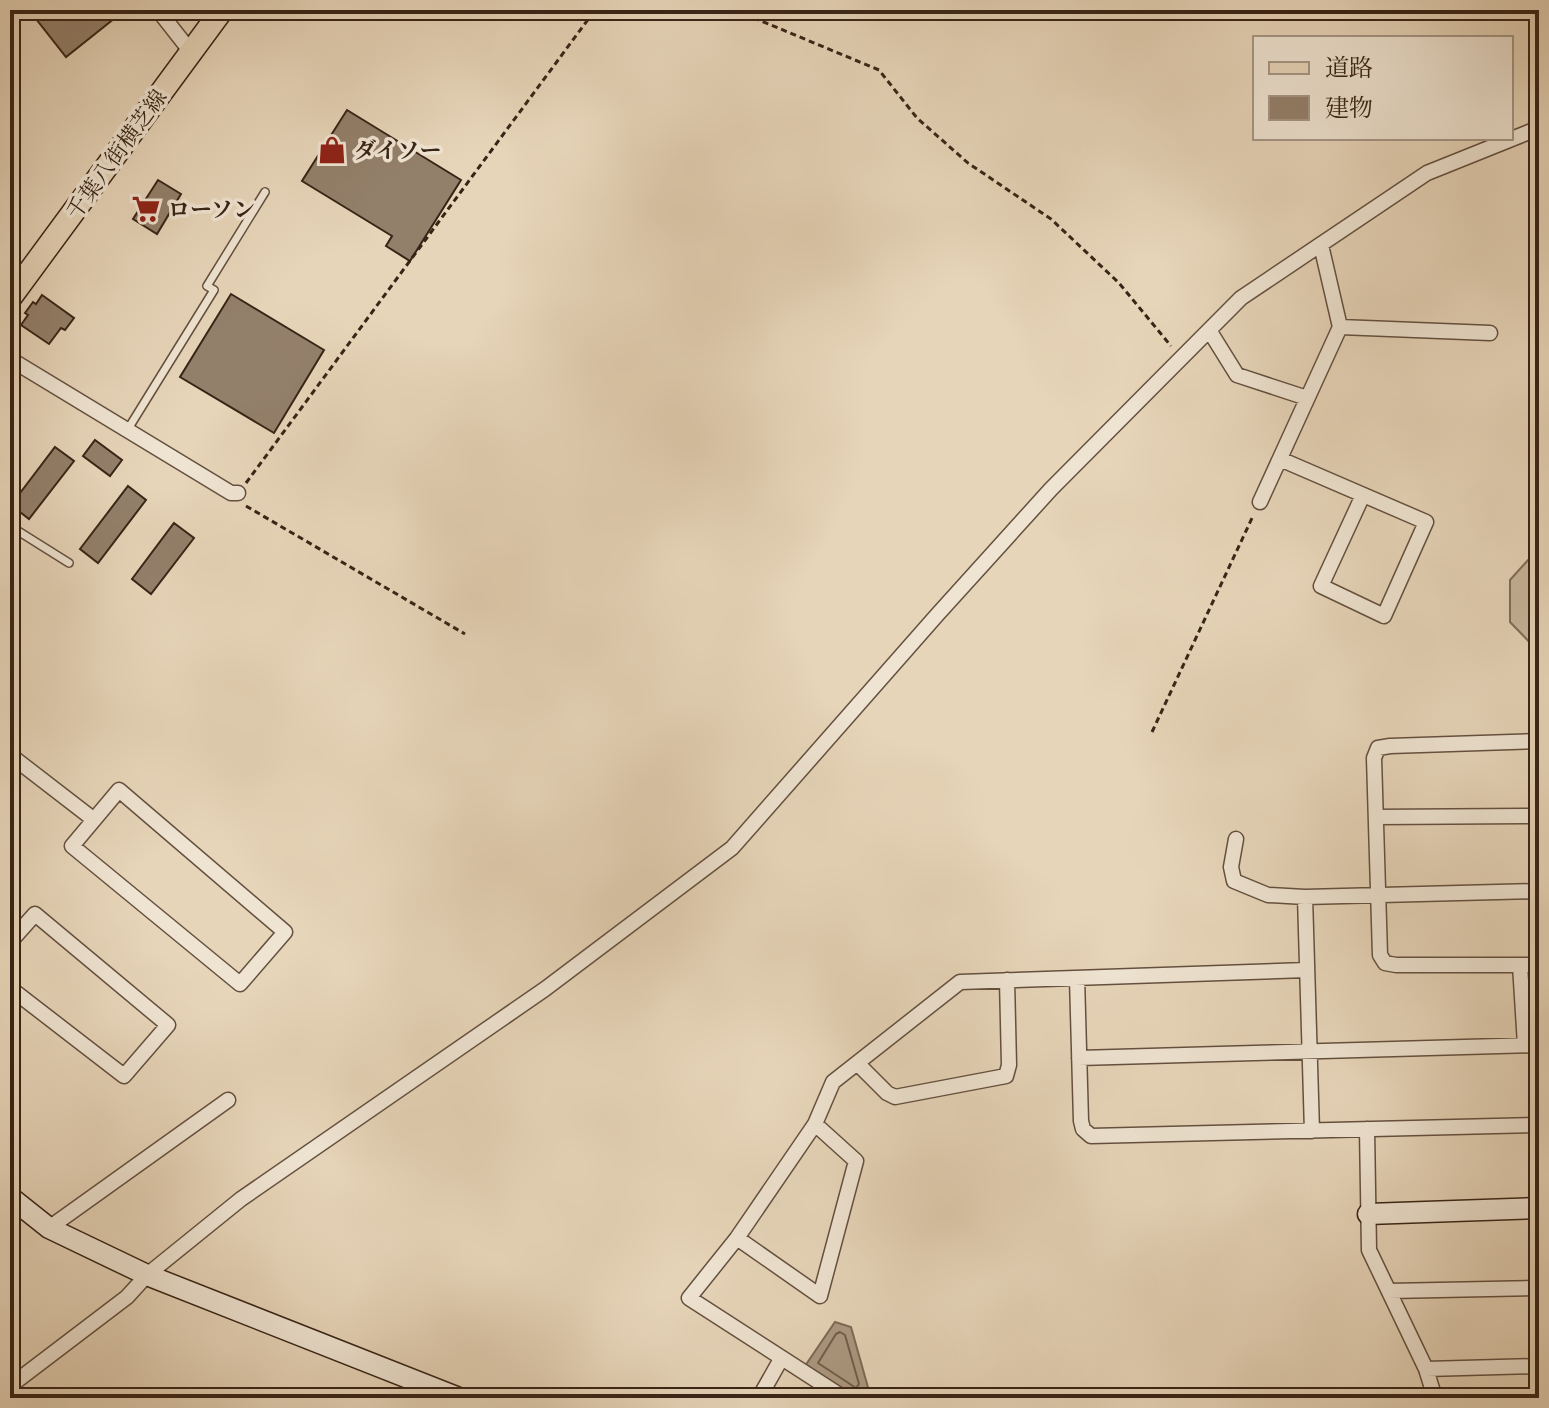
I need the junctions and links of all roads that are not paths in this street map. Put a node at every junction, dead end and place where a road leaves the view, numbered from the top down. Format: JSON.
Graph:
{"nodes":[{"id":1,"x":158,"y":10,"type":"edge"},
{"id":2,"x":222,"y":10,"type":"edge"},
{"id":3,"x":191,"y":52,"type":"junction"},
{"id":4,"x":1539,"y":128,"type":"edge"},
{"id":5,"x":1513,"y":138,"type":"edge"},
{"id":6,"x":1509,"y":140,"type":"edge"},
{"id":7,"x":265,"y":192,"type":"dead end"},
{"id":8,"x":1321,"y":245,"type":"junction"},
{"id":9,"x":10,"y":298,"type":"edge"},
{"id":10,"x":1340,"y":327,"type":"junction"},
{"id":11,"x":1209,"y":330,"type":"junction"},
{"id":12,"x":1490,"y":333,"type":"dead end"},
{"id":13,"x":10,"y":359,"type":"edge"},
{"id":14,"x":1307,"y":398,"type":"junction"},
{"id":15,"x":127,"y":430,"type":"junction"},
{"id":16,"x":1280,"y":459,"type":"junction"},
{"id":17,"x":238,"y":493,"type":"road end"},
{"id":18,"x":1363,"y":495,"type":"junction"},
{"id":19,"x":1260,"y":502,"type":"road end"},
{"id":20,"x":10,"y":526,"type":"edge"},
{"id":21,"x":69,"y":563,"type":"dead end"},
{"id":22,"x":1539,"y":741,"type":"edge"},
{"id":23,"x":10,"y":755,"type":"edge"},
{"id":24,"x":1539,"y":816,"type":"edge"},
{"id":25,"x":1376,"y":817,"type":"junction"},
{"id":26,"x":93,"y":819,"type":"junction"},
{"id":27,"x":1236,"y":839,"type":"dead end"},
{"id":28,"x":1539,"y":891,"type":"edge"},
{"id":29,"x":1378,"y":895,"type":"junction"},
{"id":30,"x":1305,"y":897,"type":"junction"},
{"id":31,"x":10,"y":942,"type":"edge"},
{"id":32,"x":1520,"y":965,"type":"junction"},
{"id":33,"x":1539,"y":965,"type":"edge"},
{"id":34,"x":1307,"y":970,"type":"junction"},
{"id":35,"x":1077,"y":978,"type":"junction"},
{"id":36,"x":1007,"y":980,"type":"junction"},
{"id":37,"x":10,"y":988,"type":"edge"},
{"id":38,"x":1532,"y":1045,"type":"edge"},
{"id":39,"x":1310,"y":1052,"type":"junction"},
{"id":40,"x":1079,"y":1058,"type":"junction"},
{"id":41,"x":857,"y":1063,"type":"junction"},
{"id":42,"x":228,"y":1100,"type":"dead end"},
{"id":43,"x":815,"y":1124,"type":"junction"},
{"id":44,"x":1539,"y":1125,"type":"edge"},
{"id":45,"x":1367,"y":1129,"type":"junction"},
{"id":46,"x":1312,"y":1131,"type":"junction"},
{"id":47,"x":10,"y":1197,"type":"edge"},
{"id":48,"x":1539,"y":1208,"type":"edge"},
{"id":49,"x":1368,"y":1214,"type":"junction"},
{"id":50,"x":49,"y":1228,"type":"junction"},
{"id":51,"x":737,"y":1238,"type":"junction"},
{"id":52,"x":147,"y":1275,"type":"junction"},
{"id":53,"x":1539,"y":1288,"type":"edge"},
{"id":54,"x":1389,"y":1291,"type":"junction"},
{"id":55,"x":781,"y":1359,"type":"junction"},
{"id":56,"x":1539,"y":1366,"type":"edge"},
{"id":57,"x":1426,"y":1369,"type":"junction"},
{"id":58,"x":10,"y":1386,"type":"edge"},
{"id":59,"x":459,"y":1398,"type":"edge"},
{"id":60,"x":759,"y":1398,"type":"edge"},
{"id":61,"x":844,"y":1398,"type":"edge"},
{"id":62,"x":1435,"y":1398,"type":"edge"}],
"edges":[{"from":1,"to":3,"type":"street"},
{"from":2,"to":3,"type":"main road","name":"千葉八街横芝線"},
{"from":3,"to":9,"type":"main road","name":"千葉八街横芝線"},
{"from":4,"to":5,"type":"street"},
{"from":6,"to":8,"type":"street"},
{"from":7,"to":15,"type":"lane"},
{"from":8,"to":10,"type":"street"},
{"from":8,"to":11,"type":"street"},
{"from":10,"to":12,"type":"street"},
{"from":10,"to":14,"type":"street"},
{"from":11,"to":14,"type":"street"},
{"from":11,"to":52,"type":"street"},
{"from":13,"to":15,"type":"street"},
{"from":14,"to":16,"type":"street"},
{"from":15,"to":17,"type":"street"},
{"from":16,"to":18,"type":"street"},
{"from":16,"to":19,"type":"street"},
{"from":18,"to":18,"type":"street"},
{"from":20,"to":21,"type":"lane"},
{"from":22,"to":25,"type":"street"},
{"from":23,"to":26,"type":"street"},
{"from":24,"to":25,"type":"street"},
{"from":25,"to":29,"type":"street"},
{"from":26,"to":26,"type":"street"},
{"from":27,"to":30,"type":"street"},
{"from":28,"to":29,"type":"street"},
{"from":29,"to":30,"type":"street"},
{"from":29,"to":32,"type":"street"},
{"from":30,"to":34,"type":"street"},
{"from":31,"to":37,"type":"street"},
{"from":32,"to":33,"type":"street"},
{"from":32,"to":38,"type":"street"},
{"from":34,"to":35,"type":"street"},
{"from":34,"to":39,"type":"street"},
{"from":35,"to":36,"type":"street"},
{"from":35,"to":40,"type":"street"},
{"from":36,"to":41,"type":"street"},
{"from":36,"to":41,"type":"street"},
{"from":38,"to":39,"type":"street"},
{"from":39,"to":40,"type":"street"},
{"from":39,"to":46,"type":"street"},
{"from":40,"to":46,"type":"street"},
{"from":41,"to":43,"type":"street"},
{"from":42,"to":50,"type":"street"},
{"from":43,"to":51,"type":"street"},
{"from":43,"to":51,"type":"street"},
{"from":44,"to":45,"type":"street"},
{"from":45,"to":46,"type":"street"},
{"from":45,"to":49,"type":"street"},
{"from":47,"to":50,"type":"street"},
{"from":48,"to":49,"type":"street"},
{"from":49,"to":54,"type":"street"},
{"from":50,"to":52,"type":"street"},
{"from":51,"to":55,"type":"street"},
{"from":52,"to":58,"type":"street"},
{"from":52,"to":59,"type":"street"},
{"from":53,"to":54,"type":"street"},
{"from":54,"to":57,"type":"street"},
{"from":55,"to":60,"type":"street"},
{"from":55,"to":61,"type":"street"},
{"from":56,"to":57,"type":"street"},
{"from":57,"to":62,"type":"street"}]}
